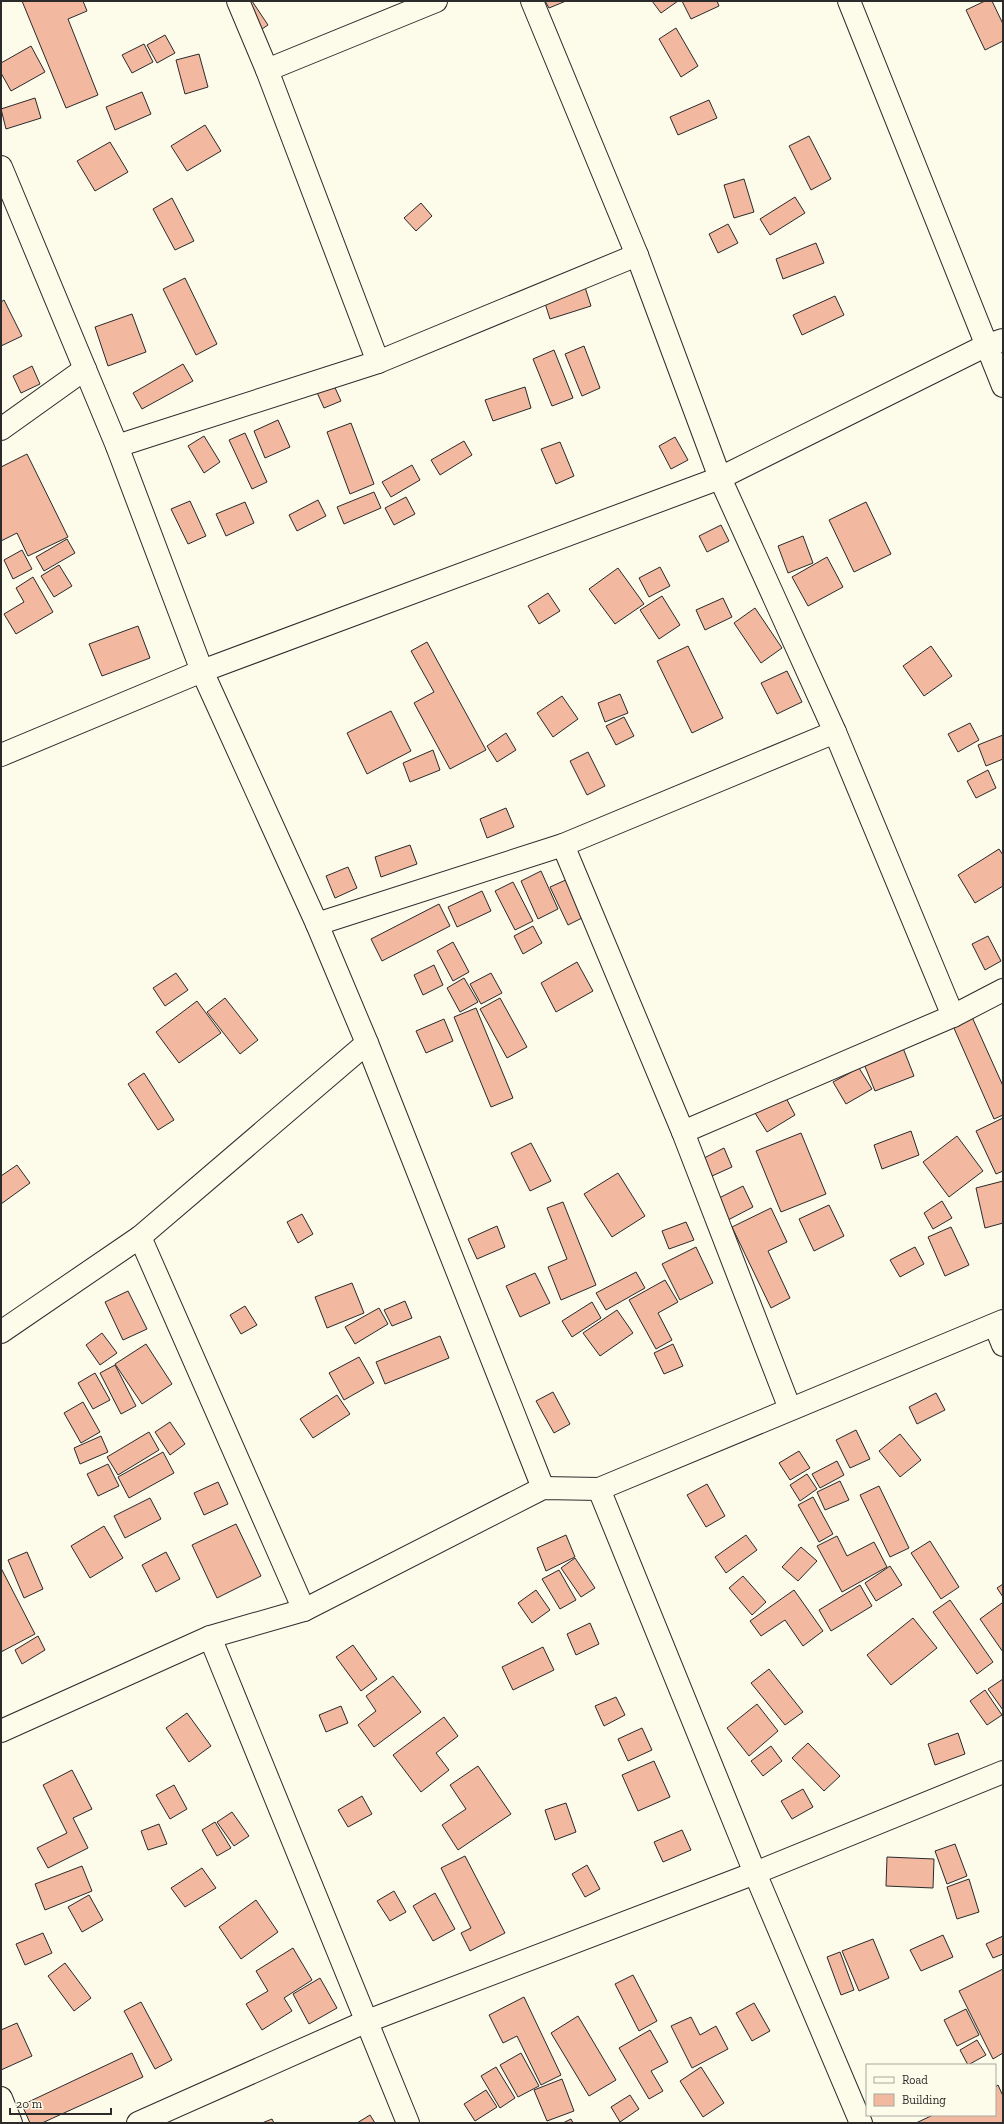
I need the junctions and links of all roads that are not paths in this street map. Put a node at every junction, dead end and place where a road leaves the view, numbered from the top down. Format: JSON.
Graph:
{"nodes":[{"id":1,"x":238,"y":1,"type":"edge"},
{"id":2,"x":436,"y":1,"type":"edge"},
{"id":3,"x":532,"y":1,"type":"edge"},
{"id":4,"x":849,"y":1,"type":"edge"},
{"id":5,"x":267,"y":70,"type":"junction"},
{"id":6,"x":1,"y":167,"type":"edge"},
{"id":7,"x":637,"y":255,"type":"junction"},
{"id":8,"x":994,"y":343,"type":"edge"},
{"id":9,"x":378,"y":362,"type":"junction"},
{"id":10,"x":85,"y":369,"type":"junction"},
{"id":11,"x":1003,"y":386,"type":"edge"},
{"id":12,"x":1,"y":429,"type":"edge"},
{"id":13,"x":117,"y":446,"type":"junction"},
{"id":14,"x":720,"y":478,"type":"junction"},
{"id":15,"x":202,"y":671,"type":"junction"},
{"id":16,"x":835,"y":732,"type":"junction"},
{"id":17,"x":1,"y":755,"type":"edge"},
{"id":18,"x":563,"y":845,"type":"junction"},
{"id":19,"x":317,"y":924,"type":"junction"},
{"id":20,"x":1003,"y":990,"type":"edge"},
{"id":21,"x":953,"y":1016,"type":"junction"},
{"id":22,"x":367,"y":1043,"type":"junction"},
{"id":23,"x":683,"y":1132,"type":"junction"},
{"id":24,"x":140,"y":1238,"type":"junction"},
{"id":25,"x":1000,"y":1330,"type":"edge"},
{"id":26,"x":1,"y":1332,"type":"edge"},
{"id":27,"x":790,"y":1409,"type":"junction"},
{"id":28,"x":543,"y":1488,"type":"junction"},
{"id":29,"x":598,"y":1489,"type":"junction"},
{"id":30,"x":304,"y":1610,"type":"junction"},
{"id":31,"x":210,"y":1637,"type":"junction"},
{"id":32,"x":1,"y":1731,"type":"edge"},
{"id":33,"x":1003,"y":1772,"type":"edge"},
{"id":34,"x":755,"y":1873,"type":"junction"},
{"id":35,"x":365,"y":2022,"type":"junction"},
{"id":36,"x":1,"y":2098,"type":"edge"},
{"id":37,"x":11,"y":2123,"type":"edge"},
{"id":38,"x":138,"y":2123,"type":"edge"},
{"id":39,"x":408,"y":2123,"type":"edge"},
{"id":40,"x":862,"y":2123,"type":"edge"}],
"edges":[{"from":1,"to":5,"type":"street"},
{"from":2,"to":5,"type":"street"},
{"from":3,"to":7,"type":"street"},
{"from":4,"to":8,"type":"street"},
{"from":5,"to":9,"type":"street"},
{"from":6,"to":10,"type":"street"},
{"from":7,"to":9,"type":"street"},
{"from":7,"to":14,"type":"street"},
{"from":8,"to":11,"type":"street"},
{"from":8,"to":14,"type":"street"},
{"from":9,"to":13,"type":"street"},
{"from":10,"to":12,"type":"street"},
{"from":10,"to":13,"type":"street"},
{"from":13,"to":15,"type":"street"},
{"from":14,"to":15,"type":"street"},
{"from":14,"to":16,"type":"street"},
{"from":15,"to":17,"type":"street"},
{"from":15,"to":19,"type":"street"},
{"from":16,"to":18,"type":"street"},
{"from":16,"to":21,"type":"street"},
{"from":18,"to":19,"type":"street"},
{"from":18,"to":23,"type":"street"},
{"from":19,"to":22,"type":"street"},
{"from":20,"to":21,"type":"street"},
{"from":21,"to":23,"type":"street"},
{"from":22,"to":24,"type":"street"},
{"from":22,"to":28,"type":"street"},
{"from":23,"to":27,"type":"street"},
{"from":24,"to":26,"type":"street"},
{"from":24,"to":30,"type":"street"},
{"from":25,"to":27,"type":"street"},
{"from":27,"to":29,"type":"street"},
{"from":28,"to":29,"type":"street"},
{"from":28,"to":30,"type":"street"},
{"from":29,"to":34,"type":"street"},
{"from":30,"to":31,"type":"street"},
{"from":31,"to":32,"type":"street"},
{"from":31,"to":35,"type":"street"},
{"from":33,"to":34,"type":"street"},
{"from":34,"to":35,"type":"street"},
{"from":34,"to":40,"type":"street"},
{"from":35,"to":38,"type":"street"},
{"from":35,"to":39,"type":"street"},
{"from":36,"to":37,"type":"street"}]}
